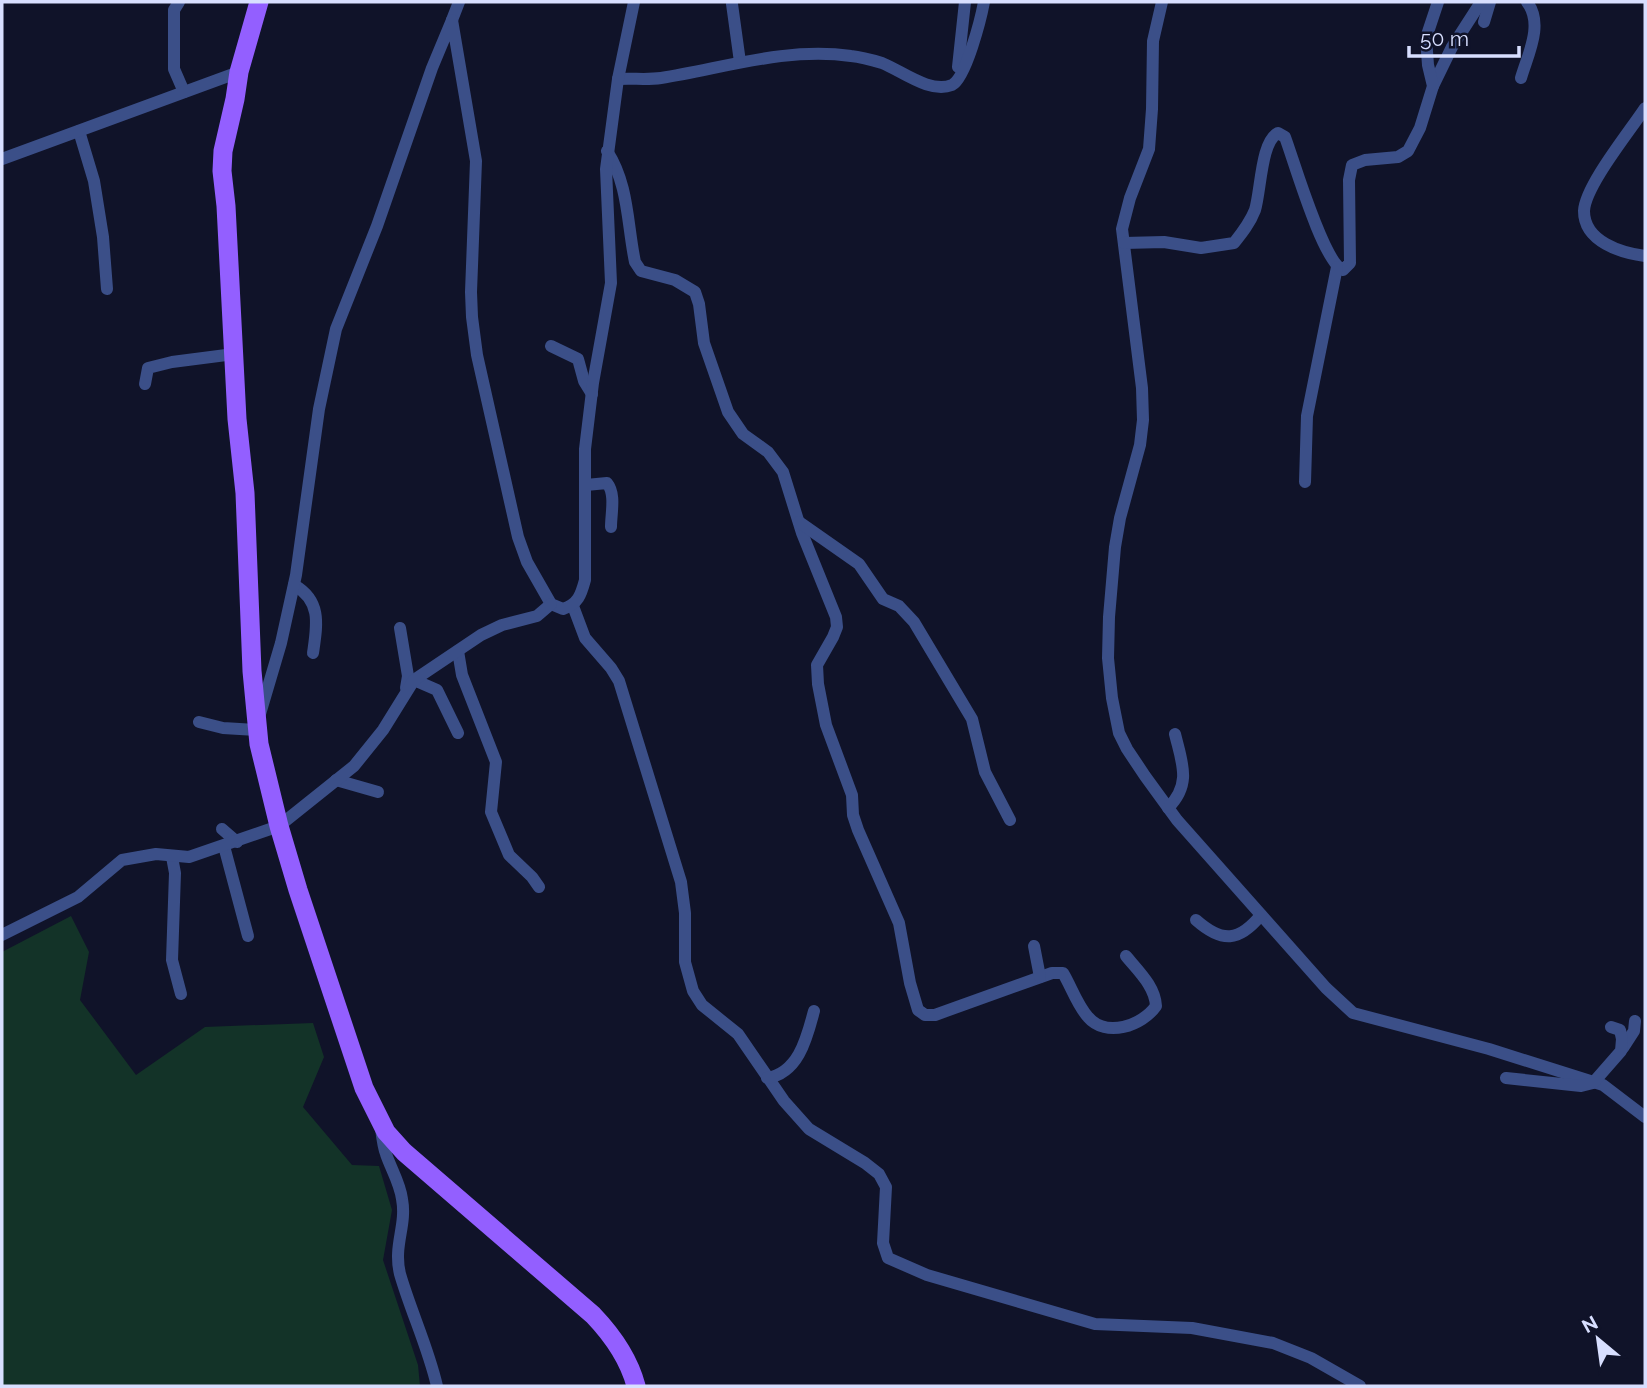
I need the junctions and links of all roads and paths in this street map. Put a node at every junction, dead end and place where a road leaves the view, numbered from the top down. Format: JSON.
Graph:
{"nodes":[{"id":1,"x":259,"y":2,"type":"edge"},
{"id":2,"x":458,"y":2,"type":"edge"},
{"id":3,"x":634,"y":2,"type":"edge"},
{"id":4,"x":965,"y":2,"type":"edge"},
{"id":5,"x":984,"y":2,"type":"edge"},
{"id":6,"x":1162,"y":2,"type":"edge"},
{"id":7,"x":1438,"y":2,"type":"edge"},
{"id":8,"x":1481,"y":2,"type":"edge"},
{"id":9,"x":1490,"y":2,"type":"edge"},
{"id":10,"x":1527,"y":2,"type":"edge"},
{"id":11,"x":732,"y":4,"type":"dead end"},
{"id":12,"x":172,"y":5,"type":"edge"},
{"id":13,"x":453,"y":20,"type":"junction"},
{"id":14,"x":1484,"y":22,"type":"dead end"},
{"id":15,"x":740,"y":62,"type":"junction"},
{"id":16,"x":239,"y":72,"type":"junction"},
{"id":17,"x":1521,"y":78,"type":"dead end"},
{"id":18,"x":618,"y":79,"type":"junction"},
{"id":19,"x":956,"y":82,"type":"junction"},
{"id":20,"x":1433,"y":86,"type":"junction"},
{"id":21,"x":184,"y":92,"type":"junction"},
{"id":22,"x":1645,"y":108,"type":"edge"},
{"id":23,"x":79,"y":131,"type":"junction"},
{"id":24,"x":607,"y":151,"type":"junction"},
{"id":25,"x":2,"y":159,"type":"edge"},
{"id":26,"x":1124,"y":243,"type":"junction"},
{"id":27,"x":1645,"y":256,"type":"edge"},
{"id":28,"x":1337,"y":267,"type":"junction"},
{"id":29,"x":107,"y":289,"type":"dead end"},
{"id":30,"x":551,"y":346,"type":"dead end"},
{"id":31,"x":234,"y":354,"type":"junction"},
{"id":32,"x":145,"y":384,"type":"dead end"},
{"id":33,"x":592,"y":394,"type":"junction"},
{"id":34,"x":1305,"y":482,"type":"dead end"},
{"id":35,"x":586,"y":485,"type":"junction"},
{"id":36,"x":799,"y":522,"type":"junction"},
{"id":37,"x":611,"y":527,"type":"dead end"},
{"id":38,"x":294,"y":585,"type":"junction"},
{"id":39,"x":551,"y":604,"type":"junction"},
{"id":40,"x":573,"y":606,"type":"junction"},
{"id":41,"x":400,"y":628,"type":"dead end"},
{"id":42,"x":458,"y":651,"type":"junction"},
{"id":43,"x":313,"y":653,"type":"dead end"},
{"id":44,"x":414,"y":680,"type":"junction"},
{"id":45,"x":405,"y":692,"type":"junction"},
{"id":46,"x":199,"y":722,"type":"dead end"},
{"id":47,"x":257,"y":727,"type":"junction"},
{"id":48,"x":458,"y":733,"type":"dead end"},
{"id":49,"x":1175,"y":734,"type":"dead end"},
{"id":50,"x":336,"y":780,"type":"junction"},
{"id":51,"x":377,"y":792,"type":"dead end"},
{"id":52,"x":1168,"y":808,"type":"junction"},
{"id":53,"x":1010,"y":820,"type":"dead end"},
{"id":54,"x":279,"y":826,"type":"junction"},
{"id":55,"x":222,"y":829,"type":"dead end"},
{"id":56,"x":237,"y":842,"type":"junction"},
{"id":57,"x":224,"y":846,"type":"junction"},
{"id":58,"x":172,"y":857,"type":"junction"},
{"id":59,"x":538,"y":887,"type":"dead end"},
{"id":60,"x":1261,"y":915,"type":"junction"},
{"id":61,"x":1196,"y":920,"type":"dead end"},
{"id":62,"x":2,"y":935,"type":"edge"},
{"id":63,"x":248,"y":936,"type":"dead end"},
{"id":64,"x":1034,"y":946,"type":"dead end"},
{"id":65,"x":1126,"y":956,"type":"dead end"},
{"id":66,"x":1040,"y":977,"type":"junction"},
{"id":67,"x":181,"y":994,"type":"dead end"},
{"id":68,"x":814,"y":1011,"type":"dead end"},
{"id":69,"x":1635,"y":1021,"type":"dead end"},
{"id":70,"x":1611,"y":1027,"type":"dead end"},
{"id":71,"x":1620,"y":1051,"type":"junction"},
{"id":72,"x":767,"y":1078,"type":"junction"},
{"id":73,"x":1506,"y":1078,"type":"dead end"},
{"id":74,"x":1593,"y":1083,"type":"junction"},
{"id":75,"x":1645,"y":1117,"type":"edge"},
{"id":76,"x":380,"y":1120,"type":"junction"},
{"id":77,"x":437,"y":1386,"type":"edge"},
{"id":78,"x":636,"y":1386,"type":"edge"},
{"id":79,"x":1360,"y":1386,"type":"edge"}],
"edges":[{"from":1,"to":16,"type":"main road"},
{"from":2,"to":13,"type":"street"},
{"from":3,"to":18,"type":"street"},
{"from":4,"to":19,"type":"street"},
{"from":5,"to":19,"type":"street"},
{"from":6,"to":26,"type":"street"},
{"from":7,"to":20,"type":"street"},
{"from":8,"to":20,"type":"street"},
{"from":9,"to":14,"type":"street"},
{"from":10,"to":17,"type":"street"},
{"from":11,"to":15,"type":"street"},
{"from":12,"to":21,"type":"street"},
{"from":13,"to":38,"type":"street"},
{"from":13,"to":39,"type":"street"},
{"from":15,"to":18,"type":"street"},
{"from":15,"to":19,"type":"street"},
{"from":16,"to":21,"type":"street"},
{"from":16,"to":31,"type":"main road"},
{"from":18,"to":24,"type":"street"},
{"from":20,"to":28,"type":"street"},
{"from":21,"to":23,"type":"street"},
{"from":22,"to":27,"type":"street"},
{"from":23,"to":25,"type":"street"},
{"from":23,"to":29,"type":"street"},
{"from":24,"to":33,"type":"street"},
{"from":24,"to":36,"type":"street"},
{"from":26,"to":28,"type":"street"},
{"from":26,"to":52,"type":"street"},
{"from":28,"to":34,"type":"street"},
{"from":30,"to":33,"type":"street"},
{"from":31,"to":32,"type":"street"},
{"from":31,"to":47,"type":"main road"},
{"from":33,"to":35,"type":"street"},
{"from":35,"to":37,"type":"street"},
{"from":35,"to":40,"type":"street"},
{"from":36,"to":53,"type":"street"},
{"from":36,"to":66,"type":"street"},
{"from":38,"to":43,"type":"street"},
{"from":38,"to":47,"type":"street"},
{"from":39,"to":40,"type":"street"},
{"from":39,"to":42,"type":"street"},
{"from":40,"to":72,"type":"street"},
{"from":41,"to":45,"type":"street"},
{"from":42,"to":44,"type":"street"},
{"from":42,"to":59,"type":"street"},
{"from":44,"to":45,"type":"street"},
{"from":44,"to":48,"type":"street"},
{"from":45,"to":50,"type":"street"},
{"from":46,"to":47,"type":"street"},
{"from":47,"to":54,"type":"main road"},
{"from":49,"to":52,"type":"street"},
{"from":50,"to":51,"type":"street"},
{"from":50,"to":54,"type":"street"},
{"from":52,"to":60,"type":"street"},
{"from":54,"to":56,"type":"street"},
{"from":54,"to":76,"type":"main road"},
{"from":55,"to":56,"type":"street"},
{"from":56,"to":57,"type":"street"},
{"from":57,"to":58,"type":"street"},
{"from":57,"to":63,"type":"street"},
{"from":58,"to":62,"type":"street"},
{"from":58,"to":67,"type":"street"},
{"from":60,"to":61,"type":"street"},
{"from":60,"to":74,"type":"street"},
{"from":64,"to":66,"type":"street"},
{"from":65,"to":66,"type":"street"},
{"from":68,"to":72,"type":"street"},
{"from":69,"to":71,"type":"street"},
{"from":70,"to":71,"type":"street"},
{"from":71,"to":74,"type":"street"},
{"from":72,"to":79,"type":"street"},
{"from":73,"to":74,"type":"street"},
{"from":74,"to":75,"type":"street"},
{"from":76,"to":77,"type":"street"},
{"from":76,"to":78,"type":"main road"}]}
